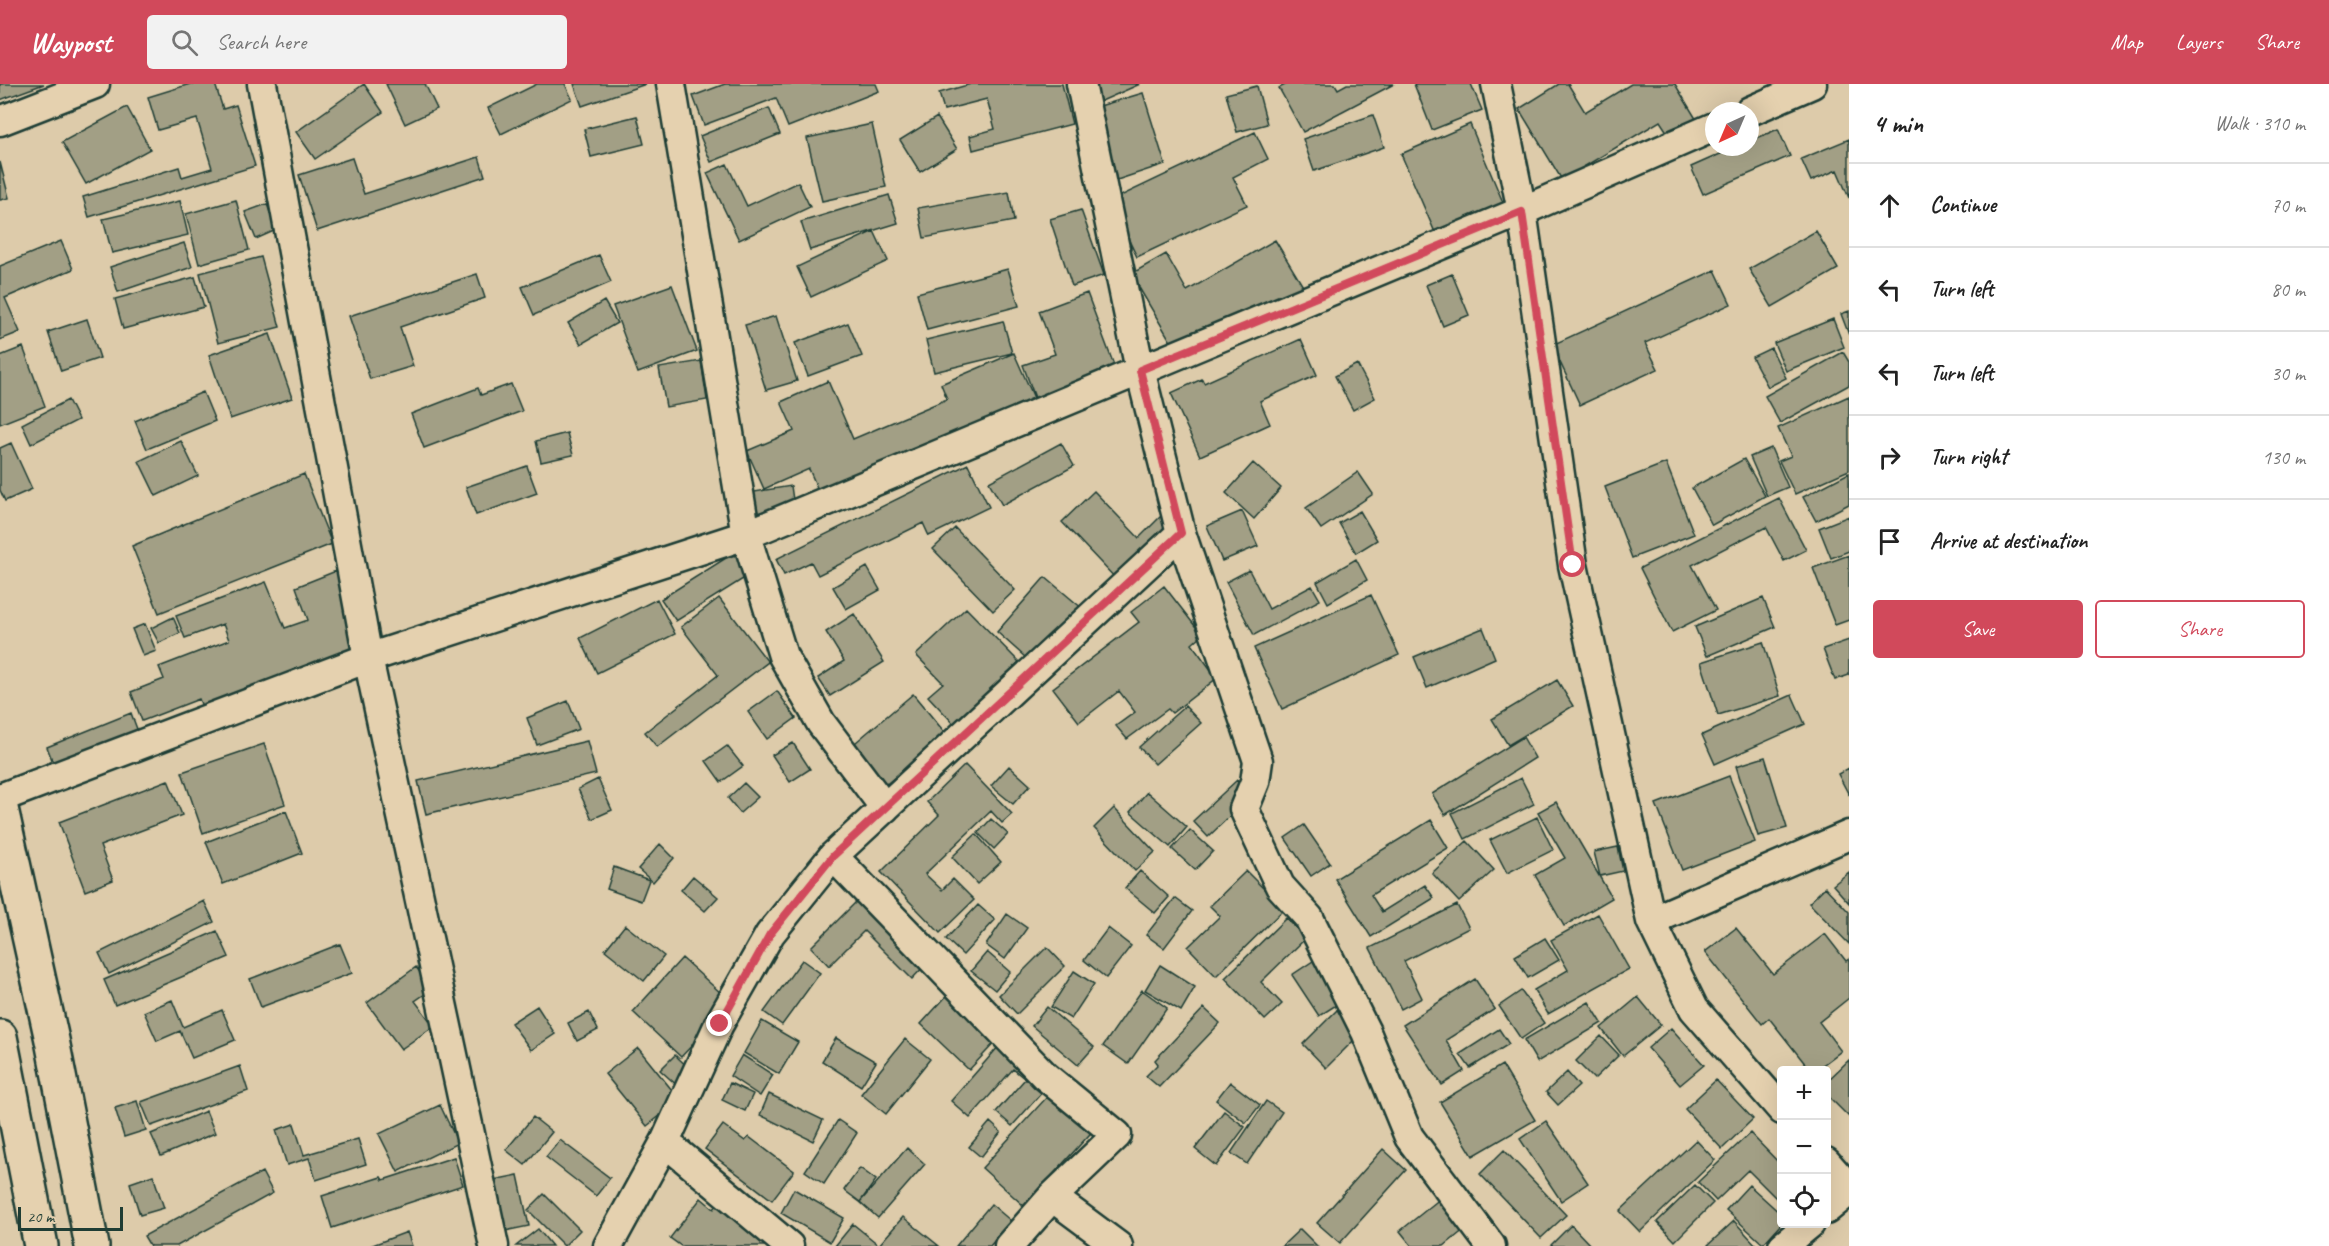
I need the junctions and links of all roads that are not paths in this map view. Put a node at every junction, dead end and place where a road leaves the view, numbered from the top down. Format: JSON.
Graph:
{"nodes":[{"id":1,"x":95,"y":84,"type":"edge"},
{"id":2,"x":262,"y":84,"type":"edge"},
{"id":3,"x":671,"y":84,"type":"edge"},
{"id":4,"x":1081,"y":84,"type":"edge"},
{"id":5,"x":1496,"y":84,"type":"edge"},
{"id":6,"x":1812,"y":84,"type":"edge"},
{"id":7,"x":1759,"y":107,"type":"edge"},
{"id":8,"x":0,"y":121,"type":"edge"},
{"id":9,"x":1705,"y":131,"type":"edge"},
{"id":10,"x":1522,"y":212,"type":"junction"},
{"id":11,"x":1140,"y":370,"type":"junction"},
{"id":12,"x":1181,"y":533,"type":"junction"},
{"id":13,"x":746,"y":535,"type":"junction"},
{"id":14,"x":368,"y":658,"type":"junction"},
{"id":15,"x":0,"y":798,"type":"edge"},
{"id":16,"x":0,"y":804,"type":"edge"},
{"id":17,"x":885,"y":808,"type":"junction"},
{"id":18,"x":1849,"y":835,"type":"edge"},
{"id":19,"x":833,"y":856,"type":"junction"},
{"id":20,"x":1651,"y":921,"type":"junction"},
{"id":21,"x":0,"y":1036,"type":"edge"},
{"id":22,"x":1777,"y":1104,"type":"edge"},
{"id":23,"x":665,"y":1142,"type":"junction"},
{"id":24,"x":1831,"y":1167,"type":"edge"},
{"id":25,"x":1849,"y":1190,"type":"edge"},
{"id":26,"x":1052,"y":1197,"type":"junction"},
{"id":27,"x":1831,"y":1206,"type":"edge"},
{"id":28,"x":1805,"y":1228,"type":"edge"},
{"id":29,"x":41,"y":1246,"type":"edge"},
{"id":30,"x":92,"y":1246,"type":"edge"},
{"id":31,"x":494,"y":1246,"type":"edge"},
{"id":32,"x":608,"y":1246,"type":"edge"},
{"id":33,"x":789,"y":1246,"type":"edge"},
{"id":34,"x":1009,"y":1246,"type":"edge"},
{"id":35,"x":1118,"y":1246,"type":"edge"},
{"id":36,"x":1491,"y":1246,"type":"edge"},
{"id":37,"x":1783,"y":1246,"type":"edge"}],
"edges":[{"from":1,"to":8,"type":"street"},
{"from":2,"to":14,"type":"street"},
{"from":3,"to":13,"type":"street"},
{"from":4,"to":11,"type":"street"},
{"from":5,"to":10,"type":"street"},
{"from":6,"to":7,"type":"street"},
{"from":9,"to":10,"type":"street"},
{"from":10,"to":11,"type":"street"},
{"from":10,"to":20,"type":"street"},
{"from":11,"to":12,"type":"street"},
{"from":11,"to":13,"type":"street"},
{"from":12,"to":17,"type":"street"},
{"from":12,"to":36,"type":"street"},
{"from":13,"to":14,"type":"street"},
{"from":13,"to":17,"type":"street"},
{"from":14,"to":15,"type":"street"},
{"from":14,"to":31,"type":"street"},
{"from":16,"to":30,"type":"main road"},
{"from":17,"to":19,"type":"street"},
{"from":18,"to":20,"type":"street"},
{"from":19,"to":23,"type":"street"},
{"from":19,"to":26,"type":"street"},
{"from":20,"to":22,"type":"street"},
{"from":21,"to":29,"type":"main road"},
{"from":23,"to":32,"type":"street"},
{"from":23,"to":33,"type":"street"},
{"from":24,"to":25,"type":"street"},
{"from":25,"to":27,"type":"street"},
{"from":26,"to":34,"type":"street"},
{"from":26,"to":35,"type":"street"},
{"from":28,"to":37,"type":"street"}]}
